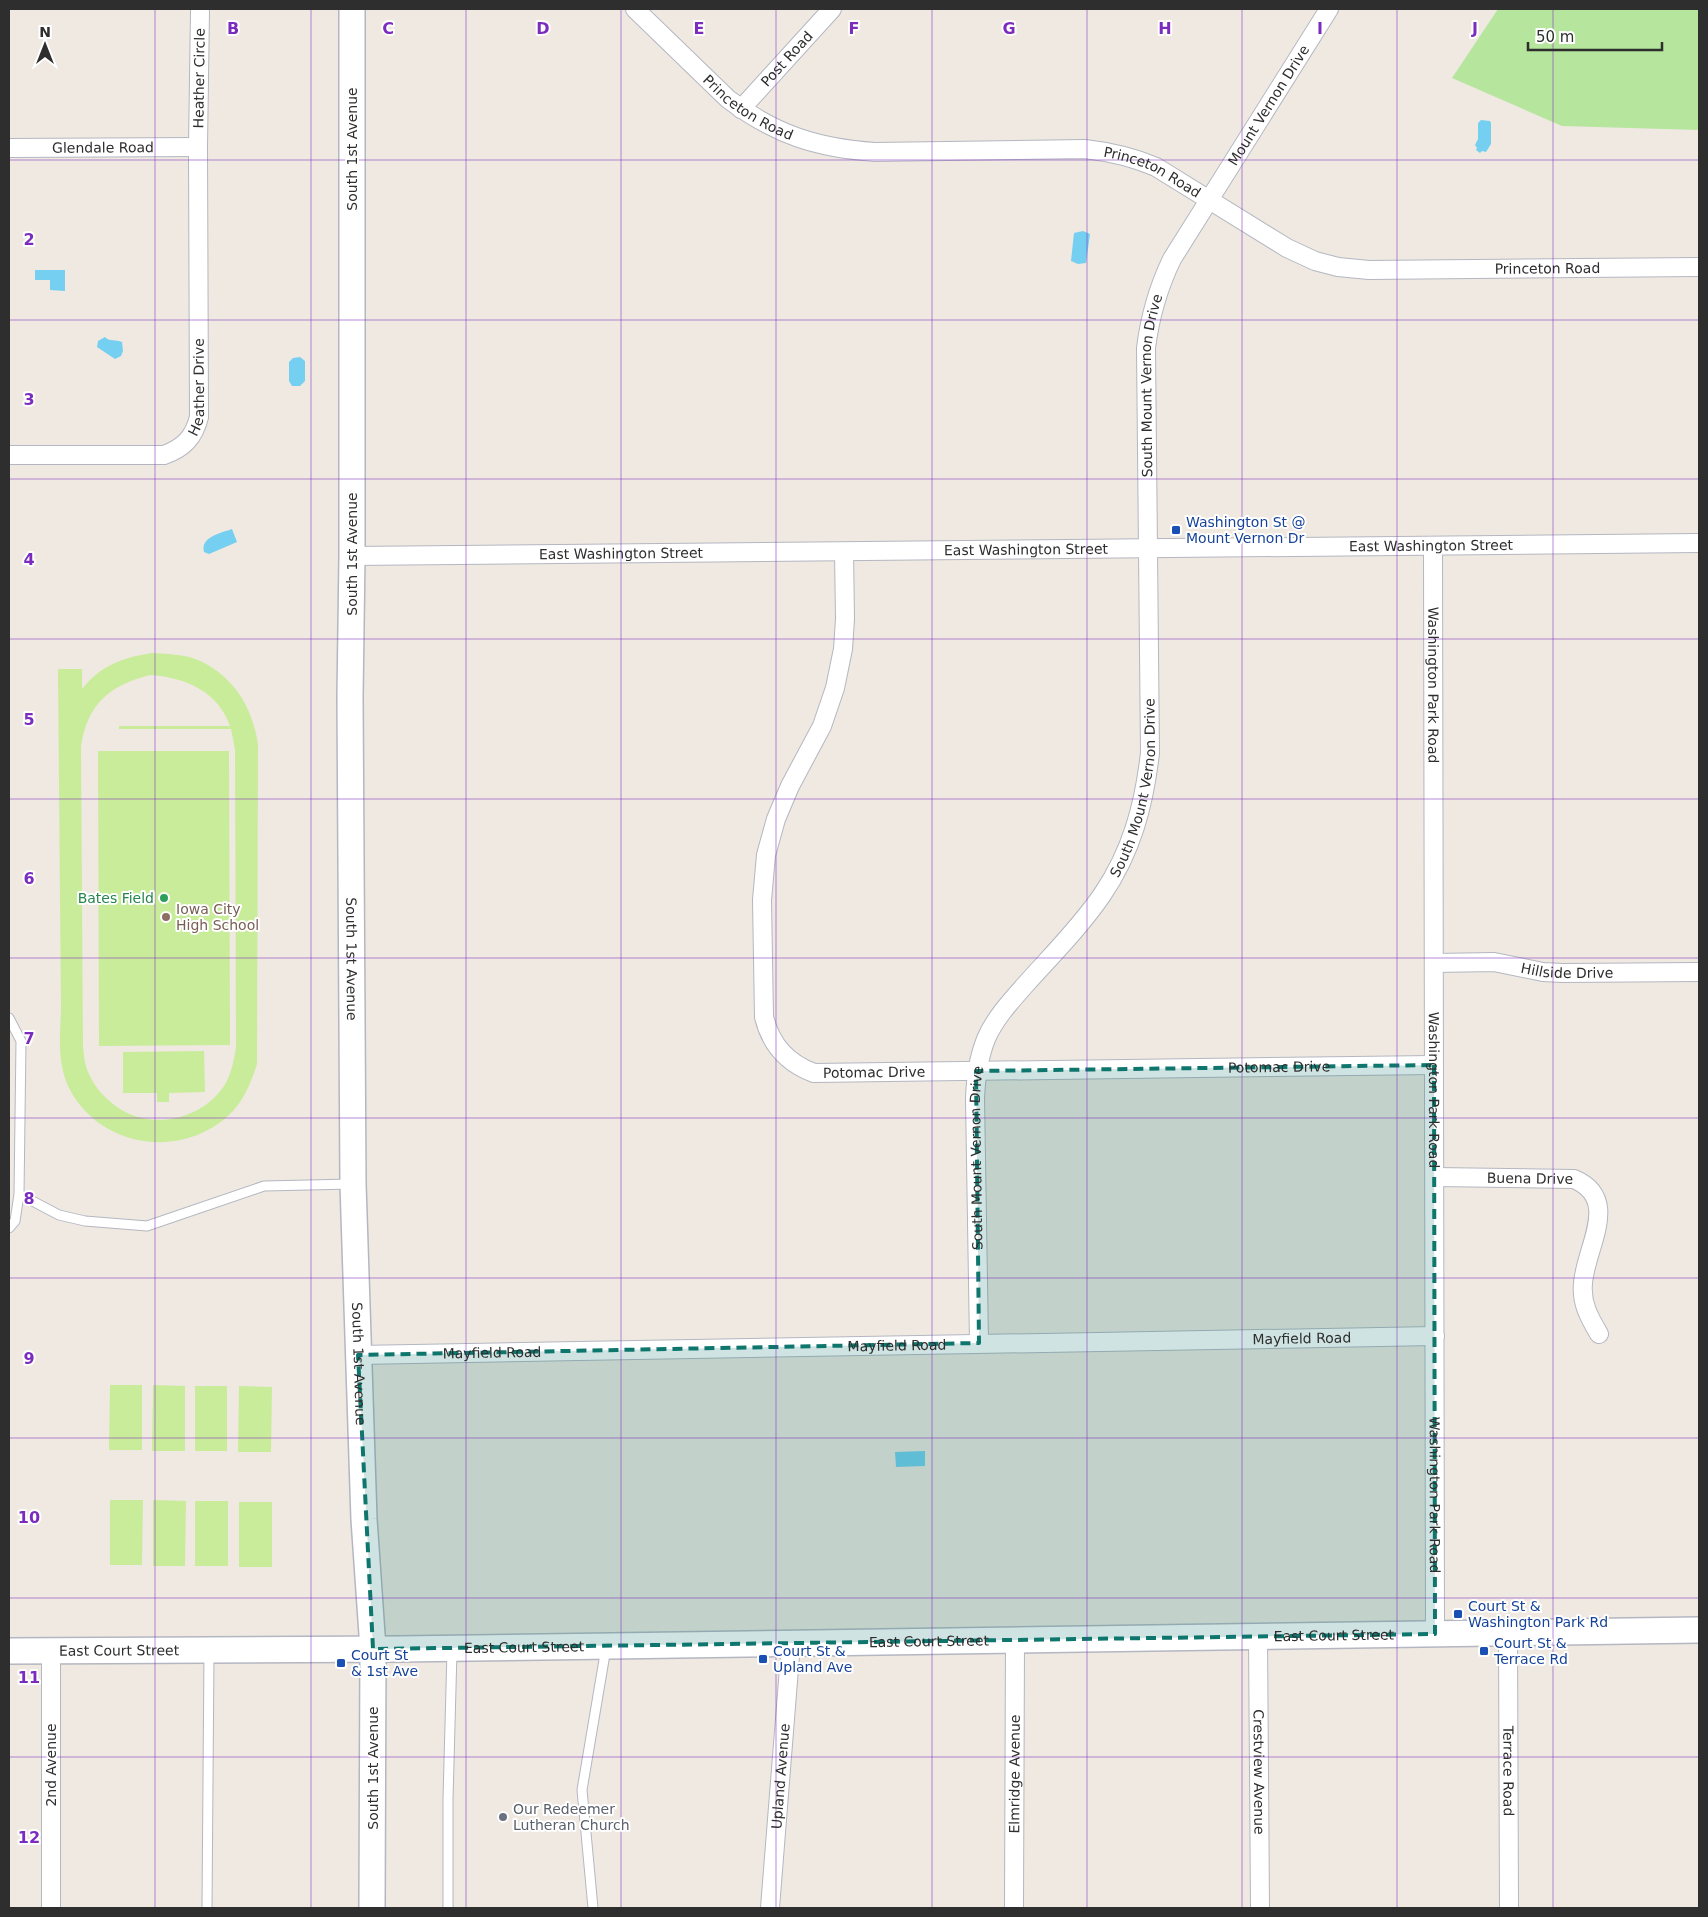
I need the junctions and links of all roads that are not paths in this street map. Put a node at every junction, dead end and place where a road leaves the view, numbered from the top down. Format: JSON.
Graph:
{"nodes":[{"id":1,"x":352,"y":9,"type":"edge"},
{"id":2,"x":635,"y":9,"type":"edge"},
{"id":3,"x":832,"y":9,"type":"edge"},
{"id":4,"x":1329,"y":9,"type":"edge"},
{"id":5,"x":200,"y":11,"type":"dead end"},
{"id":6,"x":741,"y":109,"type":"junction"},
{"id":7,"x":198,"y":147,"type":"junction"},
{"id":8,"x":9,"y":148,"type":"edge"},
{"id":9,"x":1209,"y":200,"type":"junction"},
{"id":10,"x":1699,"y":266,"type":"edge"},
{"id":11,"x":9,"y":455,"type":"edge"},
{"id":12,"x":1699,"y":543,"type":"edge"},
{"id":13,"x":1433,"y":546,"type":"junction"},
{"id":14,"x":1148,"y":549,"type":"junction"},
{"id":15,"x":844,"y":552,"type":"junction"},
{"id":16,"x":352,"y":556,"type":"junction"},
{"id":17,"x":1434,"y":963,"type":"junction"},
{"id":18,"x":1699,"y":972,"type":"edge"},
{"id":19,"x":9,"y":1018,"type":"edge"},
{"id":20,"x":1434,"y":1065,"type":"junction"},
{"id":21,"x":976,"y":1071,"type":"junction"},
{"id":22,"x":1435,"y":1177,"type":"junction"},
{"id":23,"x":354,"y":1184,"type":"junction"},
{"id":24,"x":19,"y":1194,"type":"junction"},
{"id":25,"x":9,"y":1228,"type":"edge"},
{"id":26,"x":1599,"y":1334,"type":"dead end"},
{"id":27,"x":1435,"y":1336,"type":"junction"},
{"id":28,"x":979,"y":1343,"type":"junction"},
{"id":29,"x":358,"y":1355,"type":"junction"},
{"id":30,"x":1699,"y":1630,"type":"edge"},
{"id":31,"x":1508,"y":1633,"type":"junction"},
{"id":32,"x":1436,"y":1634,"type":"junction"},
{"id":33,"x":1258,"y":1636,"type":"junction"},
{"id":34,"x":1015,"y":1640,"type":"junction"},
{"id":35,"x":791,"y":1643,"type":"junction"},
{"id":36,"x":607,"y":1646,"type":"junction"},
{"id":37,"x":452,"y":1648,"type":"junction"},
{"id":38,"x":373,"y":1649,"type":"junction"},
{"id":39,"x":209,"y":1650,"type":"junction"},
{"id":40,"x":50,"y":1651,"type":"junction"},
{"id":41,"x":9,"y":1652,"type":"edge"},
{"id":42,"x":51,"y":1908,"type":"edge"},
{"id":43,"x":207,"y":1908,"type":"edge"},
{"id":44,"x":372,"y":1908,"type":"edge"},
{"id":45,"x":448,"y":1908,"type":"edge"},
{"id":46,"x":593,"y":1908,"type":"edge"},
{"id":47,"x":770,"y":1908,"type":"edge"},
{"id":48,"x":1014,"y":1908,"type":"edge"},
{"id":49,"x":1260,"y":1908,"type":"edge"},
{"id":50,"x":1509,"y":1908,"type":"edge"}],
"edges":[{"from":1,"to":16,"type":"main road","name":"South 1st Avenue"},
{"from":2,"to":6,"type":"street","name":"Princeton Road"},
{"from":3,"to":6,"type":"street","name":"Post Road"},
{"from":4,"to":9,"type":"street","name":"Mount Vernon Drive"},
{"from":5,"to":7,"type":"street","name":"Heather Circle"},
{"from":6,"to":9,"type":"street","name":"Princeton Road"},
{"from":7,"to":8,"type":"street","name":"Glendale Road"},
{"from":7,"to":11,"type":"street","name":"Heather Drive"},
{"from":9,"to":10,"type":"street","name":"Princeton Road"},
{"from":9,"to":14,"type":"street","name":"South Mount Vernon Drive"},
{"from":12,"to":13,"type":"street","name":"East Washington Street"},
{"from":13,"to":14,"type":"street","name":"East Washington Street"},
{"from":13,"to":17,"type":"street","name":"Washington Park Road"},
{"from":14,"to":15,"type":"street","name":"East Washington Street"},
{"from":14,"to":21,"type":"street","name":"South Mount Vernon Drive"},
{"from":15,"to":16,"type":"street","name":"East Washington Street"},
{"from":15,"to":21,"type":"street","name":"Potomac Drive"},
{"from":16,"to":23,"type":"main road","name":"South 1st Avenue"},
{"from":17,"to":18,"type":"street","name":"Hillside Drive"},
{"from":17,"to":20,"type":"street","name":"Washington Park Road"},
{"from":19,"to":24,"type":"lane"},
{"from":20,"to":21,"type":"street","name":"Potomac Drive"},
{"from":20,"to":22,"type":"street","name":"Washington Park Road"},
{"from":21,"to":28,"type":"street","name":"South Mount Vernon Drive"},
{"from":22,"to":26,"type":"street","name":"Buena Drive"},
{"from":22,"to":27,"type":"street","name":"Washington Park Road"},
{"from":23,"to":24,"type":"lane"},
{"from":23,"to":29,"type":"main road","name":"South 1st Avenue"},
{"from":24,"to":25,"type":"lane"},
{"from":27,"to":28,"type":"street","name":"Mayfield Road"},
{"from":27,"to":32,"type":"street","name":"Washington Park Road"},
{"from":28,"to":29,"type":"street","name":"Mayfield Road"},
{"from":29,"to":38,"type":"main road","name":"South 1st Avenue"},
{"from":30,"to":31,"type":"main road","name":"East Court Street"},
{"from":31,"to":32,"type":"main road","name":"East Court Street"},
{"from":31,"to":50,"type":"street","name":"Terrace Road"},
{"from":32,"to":33,"type":"main road","name":"East Court Street"},
{"from":33,"to":34,"type":"main road","name":"East Court Street"},
{"from":33,"to":49,"type":"street","name":"Crestview Avenue"},
{"from":34,"to":35,"type":"main road","name":"East Court Street"},
{"from":34,"to":48,"type":"street","name":"Elmridge Avenue"},
{"from":35,"to":36,"type":"main road","name":"East Court Street"},
{"from":35,"to":47,"type":"street","name":"Upland Avenue"},
{"from":36,"to":37,"type":"main road","name":"East Court Street"},
{"from":36,"to":46,"type":"lane"},
{"from":37,"to":38,"type":"main road","name":"East Court Street"},
{"from":37,"to":45,"type":"lane"},
{"from":38,"to":39,"type":"main road","name":"East Court Street"},
{"from":38,"to":44,"type":"main road","name":"South 1st Avenue"},
{"from":39,"to":40,"type":"main road","name":"East Court Street"},
{"from":39,"to":43,"type":"lane"},
{"from":40,"to":41,"type":"main road","name":"East Court Street"},
{"from":40,"to":42,"type":"street","name":"2nd Avenue"}]}
